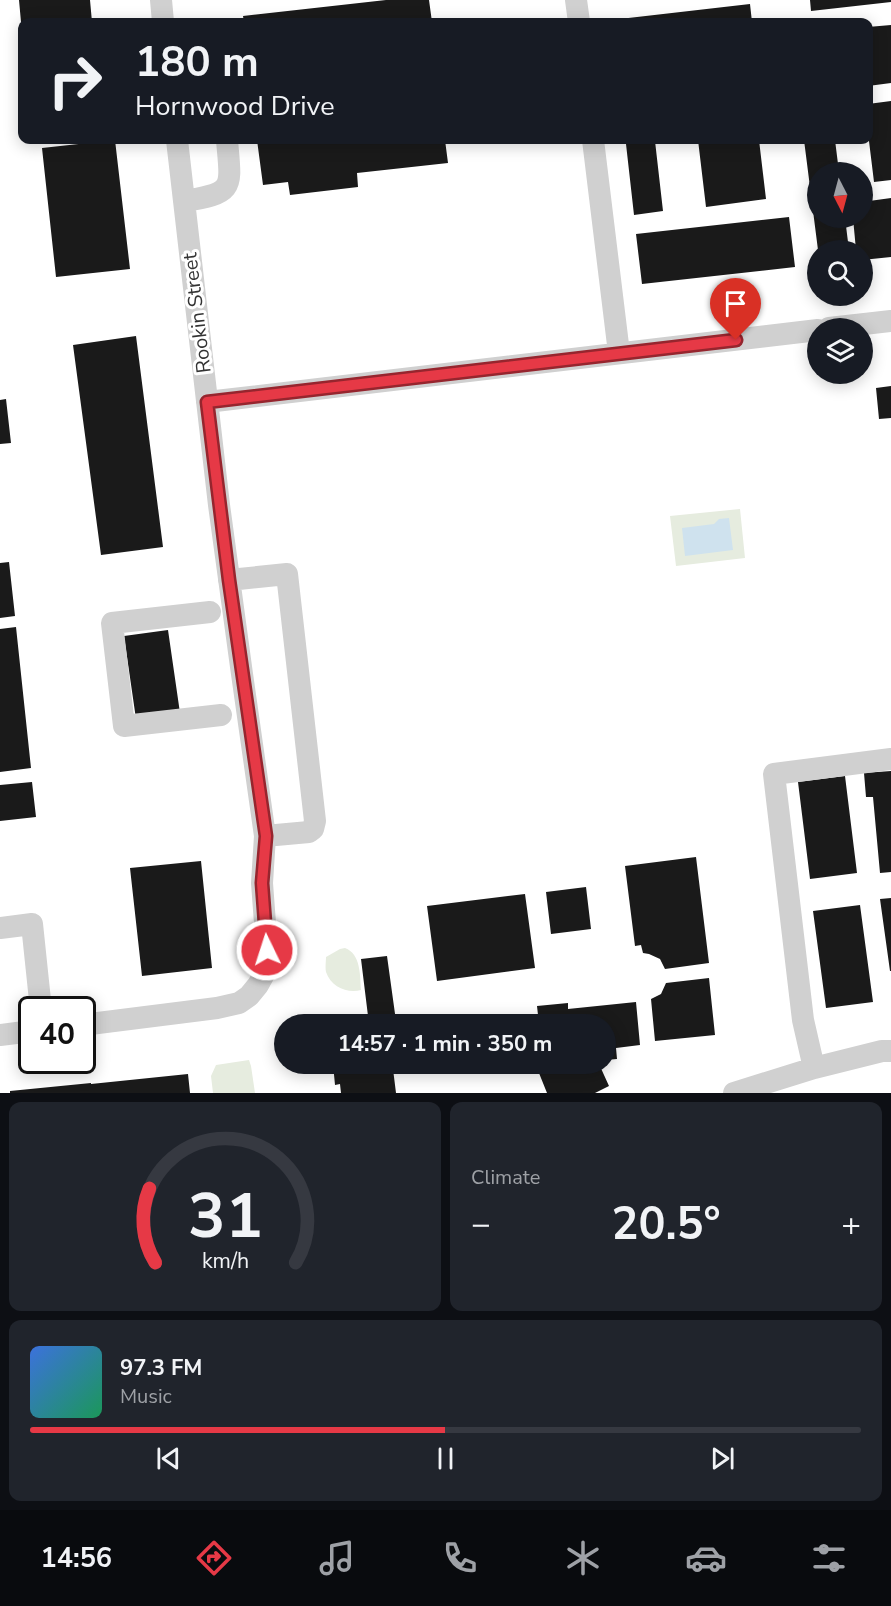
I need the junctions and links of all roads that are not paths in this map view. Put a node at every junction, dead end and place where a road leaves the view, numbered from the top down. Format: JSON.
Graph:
{"nodes":[{"id":1,"x":161,"y":0,"type":"edge"},
{"id":2,"x":576,"y":0,"type":"edge"},
{"id":3,"x":163,"y":18,"type":"edge"},
{"id":4,"x":578,"y":18,"type":"edge"},
{"id":5,"x":177,"y":144,"type":"edge"},
{"id":6,"x":227,"y":144,"type":"edge"},
{"id":7,"x":593,"y":144,"type":"edge"},
{"id":8,"x":184,"y":201,"type":"junction"},
{"id":9,"x":891,"y":321,"type":"edge"},
{"id":10,"x":873,"y":323,"type":"edge"},
{"id":11,"x":807,"y":331,"type":"edge"},
{"id":12,"x":619,"y":353,"type":"junction"},
{"id":13,"x":207,"y":402,"type":"junction"},
{"id":14,"x":229,"y":580,"type":"junction"},
{"id":15,"x":210,"y":612,"type":"dead end"},
{"id":16,"x":221,"y":715,"type":"dead end"},
{"id":17,"x":891,"y":759,"type":"edge"},
{"id":18,"x":266,"y":836,"type":"junction"},
{"id":19,"x":0,"y":928,"type":"edge"},
{"id":20,"x":40,"y":996,"type":"edge"},
{"id":21,"x":96,"y":1023,"type":"edge"},
{"id":22,"x":18,"y":1033,"type":"edge"},
{"id":23,"x":0,"y":1035,"type":"edge"},
{"id":24,"x":891,"y":1051,"type":"edge"},
{"id":25,"x":814,"y":1068,"type":"junction"},
{"id":26,"x":734,"y":1093,"type":"edge"}],
"edges":[{"from":1,"to":3,"type":"street"},
{"from":2,"to":4,"type":"street"},
{"from":5,"to":8,"type":"street","name":"Rookin Street"},
{"from":6,"to":8,"type":"street"},
{"from":7,"to":12,"type":"street"},
{"from":8,"to":13,"type":"street","name":"Rookin Street"},
{"from":9,"to":10,"type":"street"},
{"from":11,"to":12,"type":"street"},
{"from":12,"to":13,"type":"street"},
{"from":13,"to":14,"type":"street","name":"Rookin Street"},
{"from":14,"to":18,"type":"street","name":"Rookin Street"},
{"from":14,"to":18,"type":"street"},
{"from":15,"to":16,"type":"street"},
{"from":17,"to":25,"type":"street"},
{"from":18,"to":21,"type":"street","name":"Rookin Street"},
{"from":19,"to":20,"type":"street"},
{"from":22,"to":23,"type":"street"},
{"from":24,"to":25,"type":"street"},
{"from":25,"to":26,"type":"street"}]}
